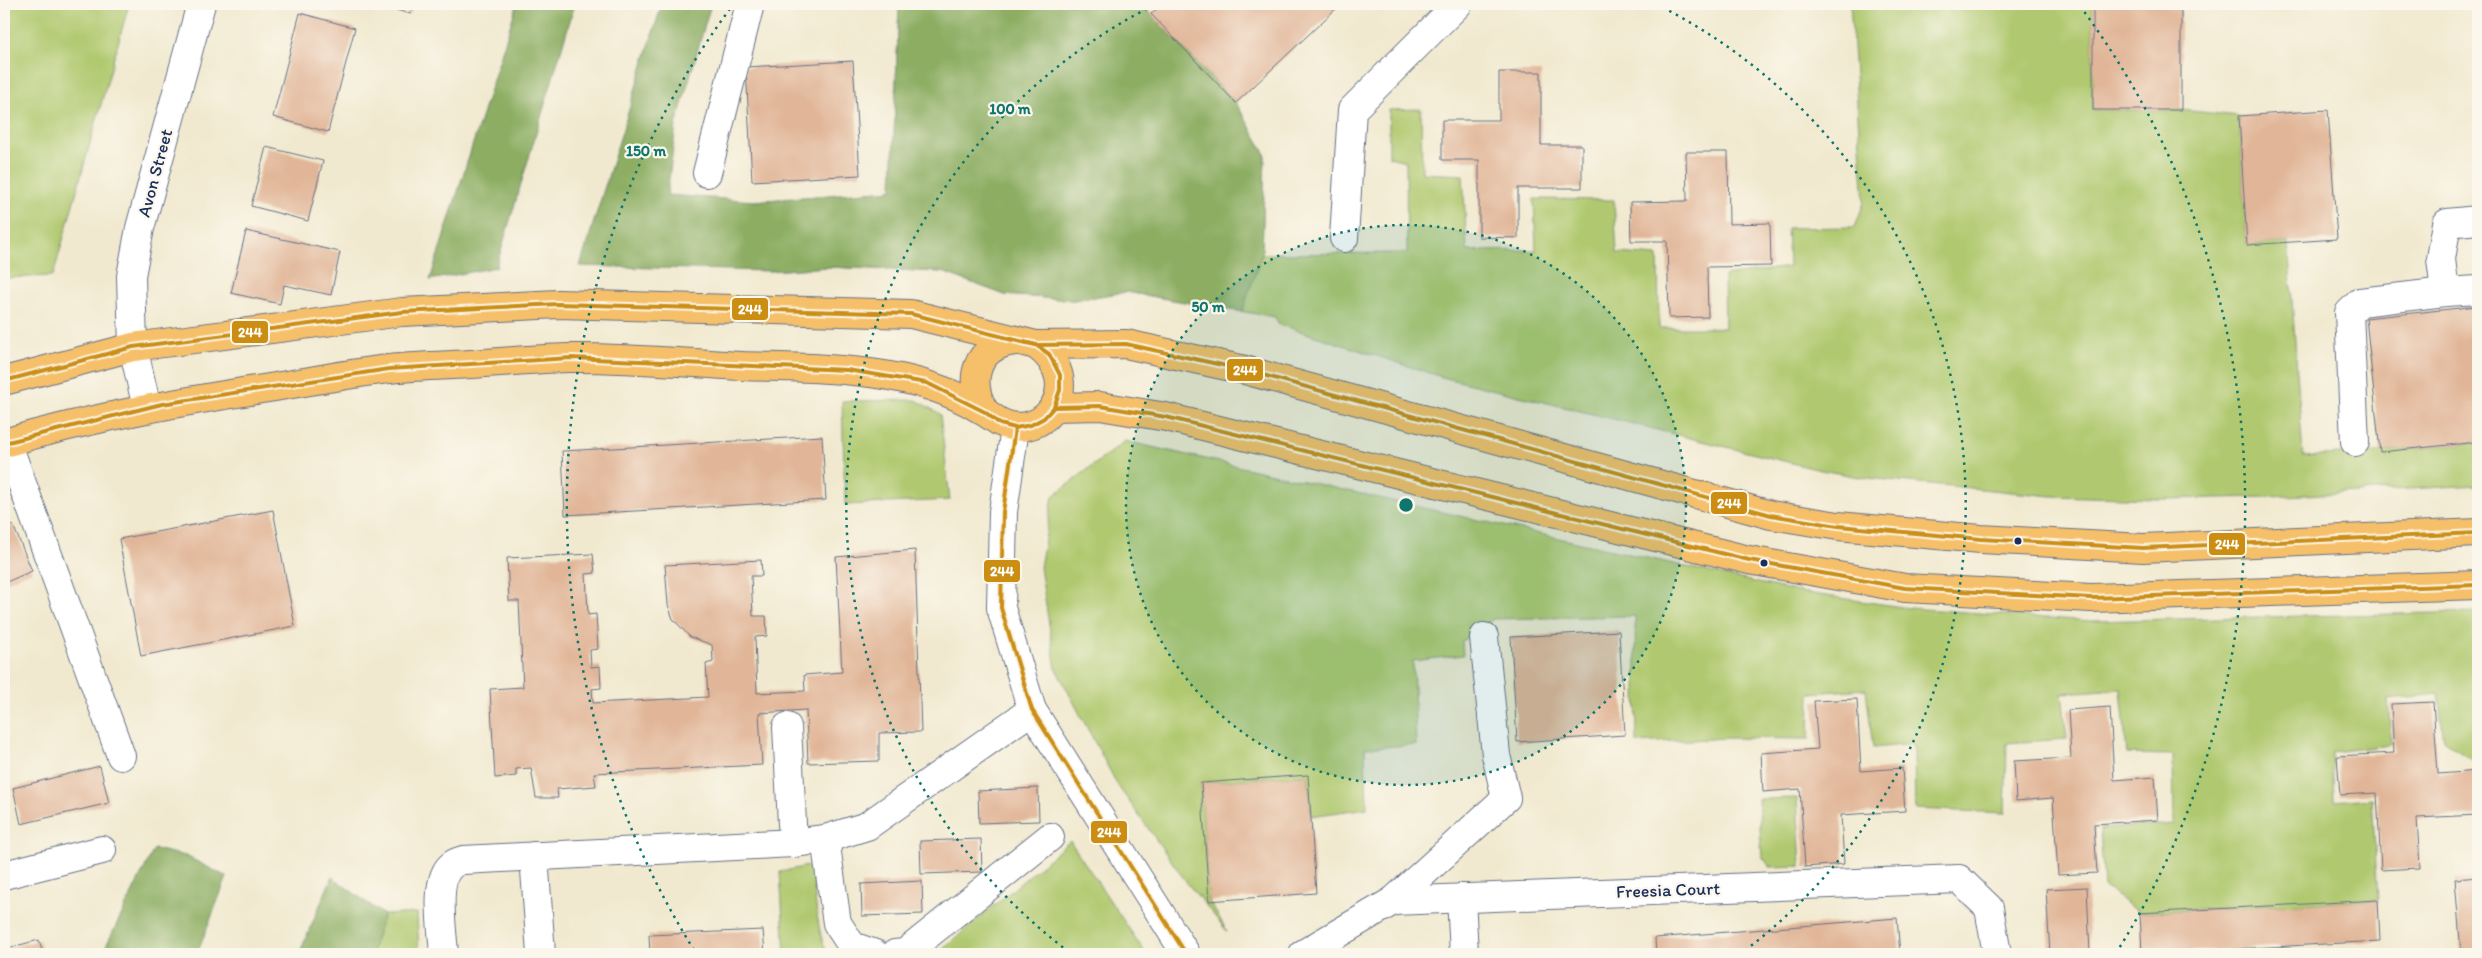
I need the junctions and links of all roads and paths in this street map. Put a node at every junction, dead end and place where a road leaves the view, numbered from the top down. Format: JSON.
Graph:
{"nodes":[{"id":1,"x":201,"y":4,"type":"edge"},
{"id":2,"x":750,"y":4,"type":"edge"},
{"id":3,"x":1458,"y":4,"type":"edge"},
{"id":4,"x":707,"y":173,"type":"dead end"},
{"id":5,"x":2478,"y":220,"type":"edge"},
{"id":6,"x":1344,"y":238,"type":"dead end"},
{"id":7,"x":2478,"y":290,"type":"edge"},
{"id":8,"x":2445,"y":292,"type":"junction"},
{"id":9,"x":1026,"y":343,"type":"junction"},
{"id":10,"x":133,"y":347,"type":"junction"},
{"id":11,"x":4,"y":381,"type":"edge"},
{"id":12,"x":1054,"y":407,"type":"junction"},
{"id":13,"x":147,"y":408,"type":"junction"},
{"id":14,"x":985,"y":412,"type":"junction"},
{"id":15,"x":1015,"y":428,"type":"junction"},
{"id":16,"x":5,"y":442,"type":"edge"},
{"id":17,"x":2355,"y":442,"type":"dead end"},
{"id":18,"x":2478,"y":533,"type":"edge"},
{"id":19,"x":2478,"y":585,"type":"edge"},
{"id":20,"x":1484,"y":638,"type":"dead end"},
{"id":21,"x":1032,"y":710,"type":"junction"},
{"id":22,"x":787,"y":727,"type":"dead end"},
{"id":23,"x":121,"y":756,"type":"dead end"},
{"id":24,"x":1050,"y":837,"type":"dead end"},
{"id":25,"x":825,"y":839,"type":"junction"},
{"id":26,"x":793,"y":843,"type":"junction"},
{"id":27,"x":102,"y":850,"type":"dead end"},
{"id":28,"x":534,"y":856,"type":"junction"},
{"id":29,"x":4,"y":875,"type":"edge"},
{"id":30,"x":1461,"y":898,"type":"junction"},
{"id":31,"x":1392,"y":901,"type":"junction"},
{"id":32,"x":444,"y":954,"type":"edge"},
{"id":33,"x":541,"y":954,"type":"edge"},
{"id":34,"x":875,"y":954,"type":"edge"},
{"id":35,"x":895,"y":954,"type":"edge"},
{"id":36,"x":1186,"y":954,"type":"edge"},
{"id":37,"x":1303,"y":954,"type":"edge"},
{"id":38,"x":1464,"y":954,"type":"edge"},
{"id":39,"x":1997,"y":954,"type":"edge"}],
"edges":[{"from":1,"to":10,"type":"street","name":"Avon Street"},
{"from":2,"to":4,"type":"street"},
{"from":3,"to":6,"type":"street"},
{"from":5,"to":8,"type":"street"},
{"from":7,"to":8,"type":"street"},
{"from":8,"to":17,"type":"street"},
{"from":9,"to":10,"type":"main road"},
{"from":9,"to":12,"type":"main road"},
{"from":9,"to":14,"type":"main road"},
{"from":9,"to":18,"type":"main road"},
{"from":10,"to":11,"type":"main road"},
{"from":10,"to":13,"type":"street","name":"Avon Street"},
{"from":12,"to":15,"type":"main road"},
{"from":12,"to":19,"type":"main road"},
{"from":13,"to":14,"type":"main road"},
{"from":13,"to":16,"type":"main road"},
{"from":14,"to":15,"type":"main road"},
{"from":15,"to":21,"type":"street"},
{"from":16,"to":23,"type":"street"},
{"from":20,"to":31,"type":"street"},
{"from":21,"to":25,"type":"street"},
{"from":21,"to":36,"type":"street"},
{"from":22,"to":26,"type":"street"},
{"from":24,"to":35,"type":"street"},
{"from":25,"to":26,"type":"street"},
{"from":25,"to":34,"type":"street"},
{"from":26,"to":28,"type":"street"},
{"from":27,"to":29,"type":"street"},
{"from":28,"to":32,"type":"street"},
{"from":28,"to":33,"type":"street"},
{"from":30,"to":31,"type":"street","name":"Freesia Court"},
{"from":30,"to":38,"type":"street"},
{"from":30,"to":39,"type":"street","name":"Freesia Court"},
{"from":31,"to":37,"type":"street","name":"Freesia Court"}]}
